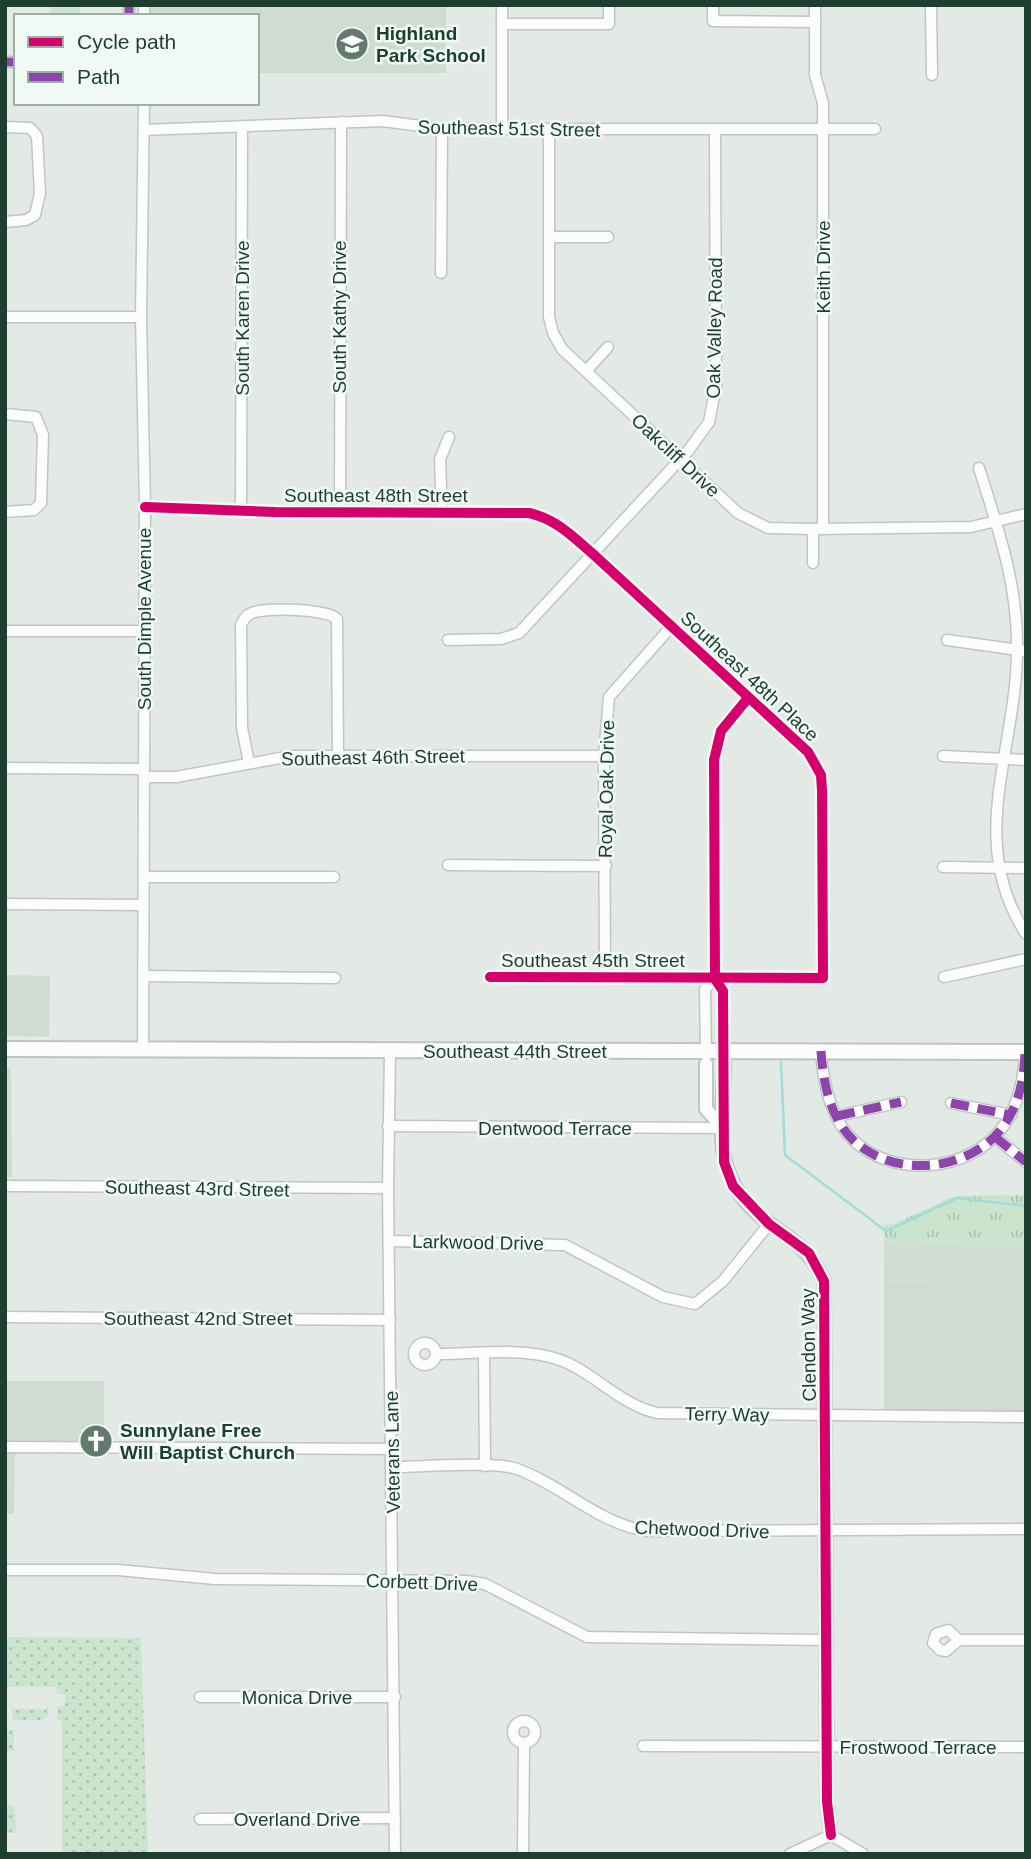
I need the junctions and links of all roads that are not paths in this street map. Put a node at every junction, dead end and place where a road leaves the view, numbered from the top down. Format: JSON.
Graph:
{"nodes":[{"id":1,"x":502,"y":5,"type":"edge"},
{"id":2,"x":609,"y":5,"type":"edge"},
{"id":3,"x":713,"y":5,"type":"edge"},
{"id":4,"x":815,"y":5,"type":"edge"},
{"id":5,"x":931,"y":5,"type":"edge"},
{"id":6,"x":815,"y":22,"type":"junction"},
{"id":7,"x":502,"y":24,"type":"junction"},
{"id":8,"x":932,"y":75,"type":"dead end"},
{"id":9,"x":144,"y":105,"type":"edge"},
{"id":10,"x":341,"y":122,"type":"junction"},
{"id":11,"x":242,"y":126,"type":"junction"},
{"id":12,"x":5,"y":127,"type":"edge"},
{"id":13,"x":442,"y":129,"type":"junction"},
{"id":14,"x":502,"y":129,"type":"junction"},
{"id":15,"x":549,"y":129,"type":"junction"},
{"id":16,"x":715,"y":129,"type":"junction"},
{"id":17,"x":823,"y":129,"type":"junction"},
{"id":18,"x":875,"y":129,"type":"dead end"},
{"id":19,"x":144,"y":130,"type":"junction"},
{"id":20,"x":5,"y":222,"type":"edge"},
{"id":21,"x":550,"y":237,"type":"junction"},
{"id":22,"x":608,"y":237,"type":"dead end"},
{"id":23,"x":441,"y":273,"type":"dead end"},
{"id":24,"x":5,"y":317,"type":"edge"},
{"id":25,"x":141,"y":317,"type":"junction"},
{"id":26,"x":608,"y":347,"type":"dead end"},
{"id":27,"x":587,"y":370,"type":"junction"},
{"id":28,"x":5,"y":414,"type":"edge"},
{"id":29,"x":449,"y":437,"type":"dead end"},
{"id":30,"x":681,"y":459,"type":"junction"},
{"id":31,"x":979,"y":468,"type":"dead end"},
{"id":32,"x":145,"y":507,"type":"junction"},
{"id":33,"x":241,"y":509,"type":"junction"},
{"id":34,"x":5,"y":512,"type":"edge"},
{"id":35,"x":340,"y":513,"type":"junction"},
{"id":36,"x":442,"y":513,"type":"junction"},
{"id":37,"x":1026,"y":514,"type":"edge"},
{"id":38,"x":997,"y":523,"type":"junction"},
{"id":39,"x":818,"y":529,"type":"junction"},
{"id":40,"x":593,"y":554,"type":"junction"},
{"id":41,"x":813,"y":563,"type":"dead end"},
{"id":42,"x":671,"y":627,"type":"junction"},
{"id":43,"x":5,"y":631,"type":"edge"},
{"id":44,"x":145,"y":631,"type":"junction"},
{"id":45,"x":448,"y":640,"type":"dead end"},
{"id":46,"x":947,"y":640,"type":"dead end"},
{"id":47,"x":1022,"y":651,"type":"edge"},
{"id":48,"x":748,"y":698,"type":"junction"},
{"id":49,"x":338,"y":755,"type":"junction"},
{"id":50,"x":604,"y":756,"type":"junction"},
{"id":51,"x":943,"y":756,"type":"dead end"},
{"id":52,"x":1002,"y":760,"type":"junction"},
{"id":53,"x":1026,"y":760,"type":"edge"},
{"id":54,"x":249,"y":763,"type":"junction"},
{"id":55,"x":5,"y":768,"type":"edge"},
{"id":56,"x":144,"y":773,"type":"junction"},
{"id":57,"x":447,"y":865,"type":"dead end"},
{"id":58,"x":606,"y":866,"type":"junction"},
{"id":59,"x":943,"y":867,"type":"dead end"},
{"id":60,"x":1026,"y":868,"type":"edge"},
{"id":61,"x":998,"y":869,"type":"junction"},
{"id":62,"x":144,"y":877,"type":"junction"},
{"id":63,"x":334,"y":877,"type":"dead end"},
{"id":64,"x":5,"y":904,"type":"edge"},
{"id":65,"x":142,"y":905,"type":"junction"},
{"id":66,"x":1026,"y":934,"type":"edge"},
{"id":67,"x":1026,"y":959,"type":"edge"},
{"id":68,"x":605,"y":975,"type":"junction"},
{"id":69,"x":143,"y":976,"type":"junction"},
{"id":70,"x":490,"y":977,"type":"dead end"},
{"id":71,"x":944,"y":977,"type":"dead end"},
{"id":72,"x":335,"y":978,"type":"dead end"},
{"id":73,"x":823,"y":978,"type":"joint"},
{"id":74,"x":715,"y":979,"type":"junction"},
{"id":75,"x":5,"y":1049,"type":"edge"},
{"id":76,"x":144,"y":1050,"type":"junction"},
{"id":77,"x":390,"y":1051,"type":"junction"},
{"id":78,"x":821,"y":1051,"type":"junction"},
{"id":79,"x":1025,"y":1052,"type":"edge"},
{"id":80,"x":724,"y":1057,"type":"junction"},
{"id":81,"x":706,"y":1058,"type":"junction"},
{"id":82,"x":706,"y":1090,"type":"junction"},
{"id":83,"x":723,"y":1090,"type":"junction"},
{"id":84,"x":901,"y":1102,"type":"dead end"},
{"id":85,"x":951,"y":1103,"type":"dead end"},
{"id":86,"x":1011,"y":1115,"type":"junction"},
{"id":87,"x":837,"y":1116,"type":"junction"},
{"id":88,"x":388,"y":1126,"type":"junction"},
{"id":89,"x":723,"y":1128,"type":"junction"},
{"id":90,"x":995,"y":1137,"type":"junction"},
{"id":91,"x":1026,"y":1162,"type":"edge"},
{"id":92,"x":5,"y":1186,"type":"edge"},
{"id":93,"x":388,"y":1188,"type":"junction"},
{"id":94,"x":769,"y":1224,"type":"junction"},
{"id":95,"x":390,"y":1241,"type":"junction"},
{"id":96,"x":5,"y":1317,"type":"edge"},
{"id":97,"x":390,"y":1320,"type":"junction"},
{"id":98,"x":438,"y":1354,"type":"dead end"},
{"id":99,"x":484,"y":1354,"type":"junction"},
{"id":100,"x":827,"y":1415,"type":"junction"},
{"id":101,"x":1026,"y":1417,"type":"edge"},
{"id":102,"x":5,"y":1447,"type":"edge"},
{"id":103,"x":392,"y":1449,"type":"junction"},
{"id":104,"x":485,"y":1466,"type":"junction"},
{"id":105,"x":393,"y":1467,"type":"junction"},
{"id":106,"x":1026,"y":1530,"type":"edge"},
{"id":107,"x":826,"y":1532,"type":"junction"},
{"id":108,"x":5,"y":1570,"type":"edge"},
{"id":109,"x":394,"y":1581,"type":"junction"},
{"id":110,"x":826,"y":1640,"type":"junction"},
{"id":111,"x":959,"y":1640,"type":"dead end"},
{"id":112,"x":1026,"y":1640,"type":"edge"},
{"id":113,"x":200,"y":1697,"type":"dead end"},
{"id":114,"x":395,"y":1697,"type":"junction"},
{"id":115,"x":524,"y":1745,"type":"dead end"},
{"id":116,"x":643,"y":1746,"type":"dead end"},
{"id":117,"x":828,"y":1747,"type":"junction"},
{"id":118,"x":1026,"y":1747,"type":"edge"},
{"id":119,"x":395,"y":1818,"type":"junction"},
{"id":120,"x":200,"y":1819,"type":"dead end"},
{"id":121,"x":831,"y":1836,"type":"junction"},
{"id":122,"x":395,"y":1854,"type":"edge"},
{"id":123,"x":523,"y":1854,"type":"edge"},
{"id":124,"x":790,"y":1854,"type":"edge"},
{"id":125,"x":863,"y":1854,"type":"edge"}],
"edges":[{"from":1,"to":7,"type":"street"},
{"from":2,"to":7,"type":"street"},
{"from":3,"to":6,"type":"street"},
{"from":4,"to":6,"type":"street","name":"Keith Drive"},
{"from":5,"to":8,"type":"street"},
{"from":6,"to":17,"type":"street","name":"Keith Drive"},
{"from":7,"to":14,"type":"street"},
{"from":9,"to":19,"type":"street","name":"South Dimple Avenue"},
{"from":10,"to":11,"type":"street","name":"Southeast 51st Street"},
{"from":10,"to":13,"type":"street","name":"Southeast 51st Street"},
{"from":10,"to":35,"type":"street","name":"South Kathy Drive"},
{"from":11,"to":19,"type":"street","name":"Southeast 51st Street"},
{"from":11,"to":33,"type":"street","name":"South Karen Drive"},
{"from":12,"to":20,"type":"street"},
{"from":13,"to":14,"type":"street","name":"Southeast 51st Street"},
{"from":13,"to":23,"type":"street"},
{"from":14,"to":15,"type":"street","name":"Southeast 51st Street"},
{"from":15,"to":16,"type":"street","name":"Southeast 51st Street"},
{"from":15,"to":21,"type":"street","name":"Oakcliff Drive"},
{"from":16,"to":17,"type":"street","name":"Southeast 51st Street"},
{"from":16,"to":30,"type":"street","name":"Oak Valley Road"},
{"from":17,"to":18,"type":"street","name":"Southeast 51st Street"},
{"from":17,"to":39,"type":"street","name":"Keith Drive"},
{"from":19,"to":25,"type":"street","name":"South Dimple Avenue"},
{"from":21,"to":22,"type":"street"},
{"from":21,"to":27,"type":"street","name":"Oakcliff Drive"},
{"from":24,"to":25,"type":"street"},
{"from":25,"to":32,"type":"street","name":"South Dimple Avenue"},
{"from":26,"to":27,"type":"street"},
{"from":27,"to":30,"type":"street","name":"Oakcliff Drive"},
{"from":28,"to":34,"type":"street"},
{"from":29,"to":36,"type":"street"},
{"from":30,"to":39,"type":"street","name":"Oakcliff Drive"},
{"from":30,"to":40,"type":"street","name":"Oak Valley Road"},
{"from":31,"to":38,"type":"street"},
{"from":32,"to":33,"type":"street","name":"Southeast 48th Street"},
{"from":32,"to":44,"type":"street","name":"South Dimple Avenue"},
{"from":33,"to":35,"type":"street","name":"Southeast 48th Street"},
{"from":35,"to":36,"type":"street","name":"Southeast 48th Street"},
{"from":36,"to":40,"type":"street","name":"Southeast 48th Street"},
{"from":37,"to":38,"type":"street","name":"Oakcliff Drive"},
{"from":38,"to":39,"type":"street","name":"Oakcliff Drive"},
{"from":38,"to":47,"type":"street"},
{"from":39,"to":41,"type":"street","name":"Keith Drive"},
{"from":40,"to":42,"type":"street","name":"Southeast 48th Place"},
{"from":40,"to":45,"type":"street","name":"Oak Valley Road"},
{"from":42,"to":48,"type":"street","name":"Southeast 48th Place"},
{"from":42,"to":50,"type":"street","name":"Royal Oak Drive"},
{"from":43,"to":44,"type":"street"},
{"from":44,"to":56,"type":"street","name":"South Dimple Avenue"},
{"from":46,"to":47,"type":"street"},
{"from":47,"to":52,"type":"street"},
{"from":48,"to":73,"type":"street","name":"Southeast 48th Place"},
{"from":48,"to":74,"type":"street","name":"Clendon Way"},
{"from":49,"to":50,"type":"street","name":"Southeast 46th Street"},
{"from":49,"to":54,"type":"street","name":"Southeast 46th Street"},
{"from":49,"to":54,"type":"street"},
{"from":50,"to":58,"type":"street","name":"Royal Oak Drive"},
{"from":51,"to":52,"type":"street"},
{"from":52,"to":53,"type":"street"},
{"from":52,"to":61,"type":"street"},
{"from":54,"to":56,"type":"street","name":"Southeast 46th Street"},
{"from":55,"to":56,"type":"street","name":"Southeast 46th Street"},
{"from":56,"to":62,"type":"street","name":"South Dimple Avenue"},
{"from":57,"to":58,"type":"street"},
{"from":58,"to":68,"type":"street","name":"Royal Oak Drive"},
{"from":59,"to":61,"type":"street"},
{"from":60,"to":61,"type":"street"},
{"from":61,"to":66,"type":"street"},
{"from":62,"to":63,"type":"street"},
{"from":62,"to":65,"type":"street","name":"South Dimple Avenue"},
{"from":64,"to":65,"type":"street"},
{"from":65,"to":69,"type":"street","name":"South Dimple Avenue"},
{"from":67,"to":71,"type":"street"},
{"from":68,"to":70,"type":"street","name":"Southeast 45th Street"},
{"from":68,"to":74,"type":"street","name":"Southeast 45th Street"},
{"from":69,"to":72,"type":"street"},
{"from":69,"to":76,"type":"street","name":"South Dimple Avenue"},
{"from":73,"to":74,"type":"street","name":"Southeast 45th Street"},
{"from":74,"to":80,"type":"street","name":"Clendon Way"},
{"from":74,"to":81,"type":"street","name":"Clendon Way"},
{"from":75,"to":76,"type":"main road","name":"Southeast 44th Street"},
{"from":76,"to":77,"type":"main road","name":"Southeast 44th Street"},
{"from":77,"to":81,"type":"main road","name":"Southeast 44th Street"},
{"from":77,"to":88,"type":"street","name":"Veterans Lane"},
{"from":78,"to":79,"type":"main road","name":"Southeast 44th Street"},
{"from":78,"to":80,"type":"main road","name":"Southeast 44th Street"},
{"from":78,"to":87,"type":"street"},
{"from":79,"to":86,"type":"street"},
{"from":80,"to":81,"type":"main road","name":"Southeast 44th Street"},
{"from":80,"to":83,"type":"street","name":"Clendon Way"},
{"from":81,"to":82,"type":"street","name":"Clendon Way"},
{"from":82,"to":83,"type":"street"},
{"from":82,"to":89,"type":"street","name":"Clendon Way"},
{"from":83,"to":89,"type":"street","name":"Clendon Way"},
{"from":84,"to":87,"type":"street"},
{"from":85,"to":86,"type":"street"},
{"from":86,"to":90,"type":"street"},
{"from":87,"to":90,"type":"street"},
{"from":88,"to":89,"type":"street","name":"Dentwood Terrace"},
{"from":88,"to":93,"type":"street","name":"Veterans Lane"},
{"from":89,"to":94,"type":"street","name":"Clendon Way"},
{"from":90,"to":91,"type":"street"},
{"from":92,"to":93,"type":"street","name":"Southeast 43rd Street"},
{"from":93,"to":95,"type":"street","name":"Veterans Lane"},
{"from":94,"to":95,"type":"street","name":"Larkwood Drive"},
{"from":94,"to":100,"type":"street","name":"Clendon Way"},
{"from":95,"to":97,"type":"street","name":"Veterans Lane"},
{"from":96,"to":97,"type":"street","name":"Southeast 42nd Street"},
{"from":97,"to":103,"type":"street","name":"Veterans Lane"},
{"from":98,"to":99,"type":"street","name":"Terry Way"},
{"from":99,"to":100,"type":"street","name":"Terry Way"},
{"from":99,"to":104,"type":"street"},
{"from":100,"to":101,"type":"street","name":"Terry Way"},
{"from":100,"to":107,"type":"street","name":"Clendon Way"},
{"from":102,"to":103,"type":"street"},
{"from":103,"to":105,"type":"street","name":"Veterans Lane"},
{"from":104,"to":105,"type":"street","name":"Chetwood Drive"},
{"from":104,"to":107,"type":"street","name":"Chetwood Drive"},
{"from":105,"to":109,"type":"street","name":"Veterans Lane"},
{"from":106,"to":107,"type":"street","name":"Chetwood Drive"},
{"from":107,"to":110,"type":"street","name":"Clendon Way"},
{"from":108,"to":109,"type":"street","name":"Corbett Drive"},
{"from":109,"to":110,"type":"street","name":"Corbett Drive"},
{"from":109,"to":114,"type":"street","name":"Veterans Lane"},
{"from":110,"to":117,"type":"street","name":"Clendon Way"},
{"from":111,"to":112,"type":"street"},
{"from":113,"to":114,"type":"street","name":"Monica Drive"},
{"from":114,"to":119,"type":"street","name":"Veterans Lane"},
{"from":115,"to":123,"type":"street"},
{"from":116,"to":117,"type":"street","name":"Frostwood Terrace"},
{"from":117,"to":118,"type":"street","name":"Frostwood Terrace"},
{"from":117,"to":121,"type":"street","name":"Clendon Way"},
{"from":119,"to":120,"type":"street","name":"Overland Drive"},
{"from":119,"to":122,"type":"street","name":"Veterans Lane"},
{"from":121,"to":124,"type":"street"},
{"from":121,"to":125,"type":"street"}]}
